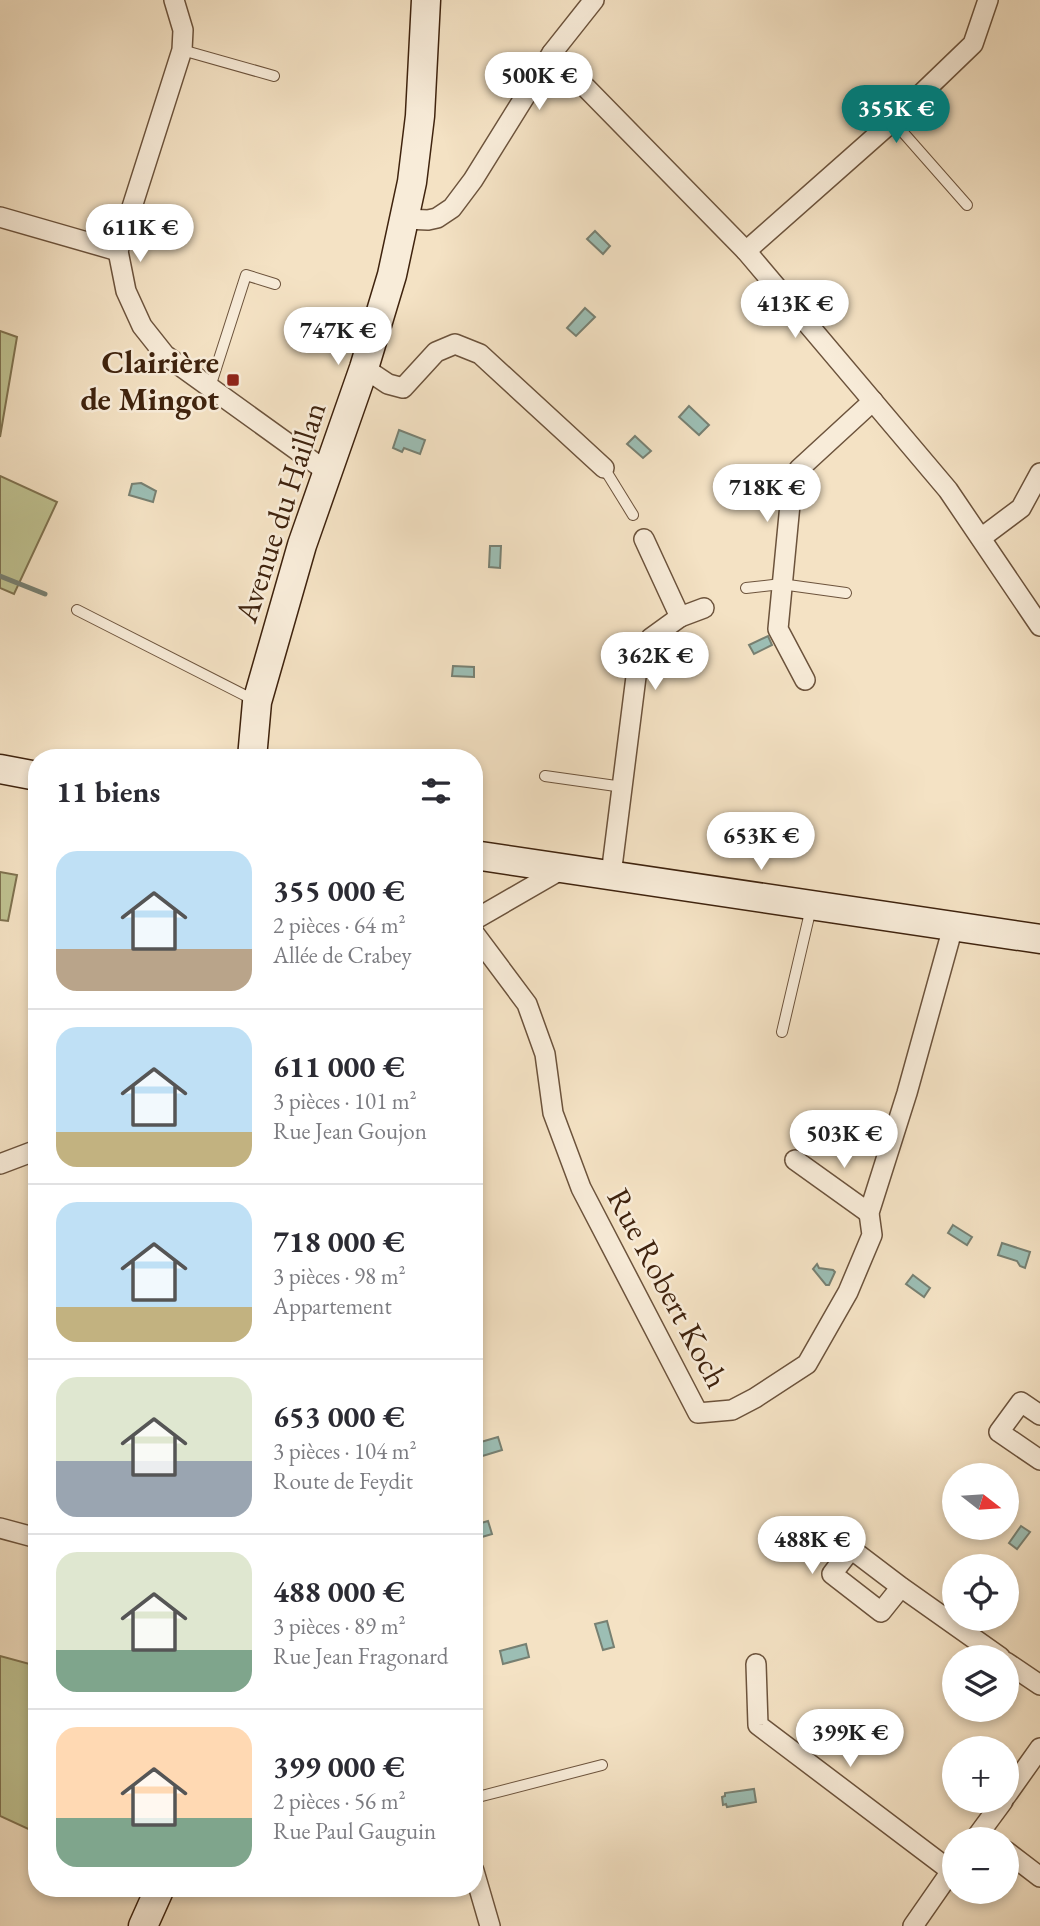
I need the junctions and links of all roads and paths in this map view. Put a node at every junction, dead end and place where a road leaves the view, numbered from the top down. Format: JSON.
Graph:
{"nodes":[{"id":1,"x":426,"y":0,"type":"edge"},
{"id":2,"x":594,"y":0,"type":"edge"},
{"id":3,"x":988,"y":0,"type":"edge"},
{"id":4,"x":180,"y":3,"type":"edge"},
{"id":5,"x":182,"y":50,"type":"junction"},
{"id":6,"x":552,"y":53,"type":"junction"},
{"id":7,"x":274,"y":76,"type":"dead end"},
{"id":8,"x":893,"y":121,"type":"junction"},
{"id":9,"x":967,"y":205,"type":"dead end"},
{"id":10,"x":0,"y":217,"type":"edge"},
{"id":11,"x":405,"y":219,"type":"junction"},
{"id":12,"x":118,"y":251,"type":"junction"},
{"id":13,"x":746,"y":251,"type":"junction"},
{"id":14,"x":275,"y":284,"type":"dead end"},
{"id":15,"x":364,"y":368,"type":"junction"},
{"id":16,"x":210,"y":387,"type":"junction"},
{"id":17,"x":873,"y":401,"type":"junction"},
{"id":18,"x":604,"y":468,"type":"joint"},
{"id":19,"x":327,"y":471,"type":"junction"},
{"id":20,"x":1040,"y":474,"type":"edge"},
{"id":21,"x":633,"y":515,"type":"dead end"},
{"id":22,"x":981,"y":538,"type":"junction"},
{"id":23,"x":645,"y":539,"type":"dead end"},
{"id":24,"x":781,"y":584,"type":"junction"},
{"id":25,"x":746,"y":588,"type":"dead end"},
{"id":26,"x":846,"y":593,"type":"dead end"},
{"id":27,"x":704,"y":608,"type":"dead end"},
{"id":28,"x":77,"y":610,"type":"dead end"},
{"id":29,"x":680,"y":617,"type":"junction"},
{"id":30,"x":1040,"y":626,"type":"edge"},
{"id":31,"x":805,"y":680,"type":"dead end"},
{"id":32,"x":257,"y":702,"type":"junction"},
{"id":33,"x":253,"y":749,"type":"edge"},
{"id":34,"x":0,"y":769,"type":"edge"},
{"id":35,"x":28,"y":774,"type":"edge"},
{"id":36,"x":545,"y":776,"type":"dead end"},
{"id":37,"x":623,"y":787,"type":"junction"},
{"id":38,"x":483,"y":856,"type":"edge"},
{"id":39,"x":564,"y":868,"type":"junction"},
{"id":40,"x":611,"y":875,"type":"junction"},
{"id":41,"x":812,"y":904,"type":"junction"},
{"id":42,"x":483,"y":915,"type":"edge"},
{"id":43,"x":954,"y":927,"type":"junction"},
{"id":44,"x":1040,"y":939,"type":"edge"},
{"id":45,"x":483,"y":945,"type":"edge"},
{"id":46,"x":782,"y":1032,"type":"dead end"},
{"id":47,"x":28,"y":1153,"type":"edge"},
{"id":48,"x":795,"y":1160,"type":"dead end"},
{"id":49,"x":0,"y":1164,"type":"edge"},
{"id":50,"x":869,"y":1213,"type":"junction"},
{"id":51,"x":1040,"y":1415,"type":"edge"},
{"id":52,"x":1040,"y":1460,"type":"edge"},
{"id":53,"x":0,"y":1528,"type":"edge"},
{"id":54,"x":28,"y":1536,"type":"edge"},
{"id":55,"x":901,"y":1587,"type":"dead end"},
{"id":56,"x":983,"y":1645,"type":"edge"},
{"id":57,"x":756,"y":1664,"type":"dead end"},
{"id":58,"x":1019,"y":1671,"type":"edge"},
{"id":59,"x":1040,"y":1685,"type":"edge"},
{"id":60,"x":1040,"y":1748,"type":"edge"},
{"id":61,"x":602,"y":1765,"type":"dead end"},
{"id":62,"x":1019,"y":1778,"type":"edge"},
{"id":63,"x":483,"y":1796,"type":"edge"},
{"id":64,"x":942,"y":1861,"type":"edge"},
{"id":65,"x":1019,"y":1861,"type":"edge"},
{"id":66,"x":1040,"y":1877,"type":"edge"},
{"id":67,"x":942,"y":1885,"type":"edge"},
{"id":68,"x":156,"y":1897,"type":"edge"},
{"id":69,"x":482,"y":1897,"type":"edge"},
{"id":70,"x":143,"y":1926,"type":"edge"},
{"id":71,"x":490,"y":1926,"type":"edge"},
{"id":72,"x":913,"y":1926,"type":"edge"}],
"edges":[{"from":1,"to":11,"type":"street","name":"Avenue du Haillan"},
{"from":2,"to":6,"type":"street"},
{"from":3,"to":8,"type":"street"},
{"from":4,"to":5,"type":"street"},
{"from":5,"to":7,"type":"lane"},
{"from":5,"to":12,"type":"street"},
{"from":6,"to":11,"type":"street"},
{"from":6,"to":13,"type":"street"},
{"from":8,"to":9,"type":"lane"},
{"from":8,"to":13,"type":"street"},
{"from":10,"to":12,"type":"street"},
{"from":11,"to":15,"type":"street","name":"Avenue du Haillan"},
{"from":12,"to":16,"type":"street"},
{"from":13,"to":17,"type":"street"},
{"from":14,"to":16,"type":"lane"},
{"from":15,"to":18,"type":"street"},
{"from":15,"to":19,"type":"street","name":"Avenue du Haillan"},
{"from":16,"to":19,"type":"street"},
{"from":17,"to":22,"type":"street"},
{"from":17,"to":24,"type":"street"},
{"from":18,"to":21,"type":"lane"},
{"from":19,"to":32,"type":"street","name":"Avenue du Haillan"},
{"from":20,"to":22,"type":"street"},
{"from":22,"to":30,"type":"street"},
{"from":23,"to":29,"type":"street"},
{"from":24,"to":25,"type":"lane"},
{"from":24,"to":26,"type":"lane"},
{"from":24,"to":31,"type":"street"},
{"from":27,"to":29,"type":"street"},
{"from":28,"to":32,"type":"lane"},
{"from":29,"to":37,"type":"street"},
{"from":32,"to":33,"type":"street","name":"Avenue du Haillan"},
{"from":34,"to":35,"type":"street"},
{"from":36,"to":37,"type":"lane"},
{"from":37,"to":40,"type":"street"},
{"from":38,"to":39,"type":"street"},
{"from":39,"to":40,"type":"street"},
{"from":39,"to":42,"type":"street"},
{"from":40,"to":41,"type":"street"},
{"from":41,"to":43,"type":"street"},
{"from":41,"to":46,"type":"lane"},
{"from":43,"to":44,"type":"street"},
{"from":43,"to":50,"type":"street","name":"Rue Robert Koch"},
{"from":45,"to":50,"type":"street","name":"Rue Robert Koch"},
{"from":47,"to":49,"type":"street"},
{"from":48,"to":50,"type":"street"},
{"from":51,"to":52,"type":"street"},
{"from":53,"to":54,"type":"street"},
{"from":55,"to":56,"type":"street"},
{"from":57,"to":64,"type":"street"},
{"from":58,"to":59,"type":"street"},
{"from":60,"to":62,"type":"street"},
{"from":61,"to":63,"type":"lane"},
{"from":65,"to":66,"type":"street"},
{"from":67,"to":72,"type":"street"},
{"from":68,"to":70,"type":"street"},
{"from":69,"to":71,"type":"street"}]}
